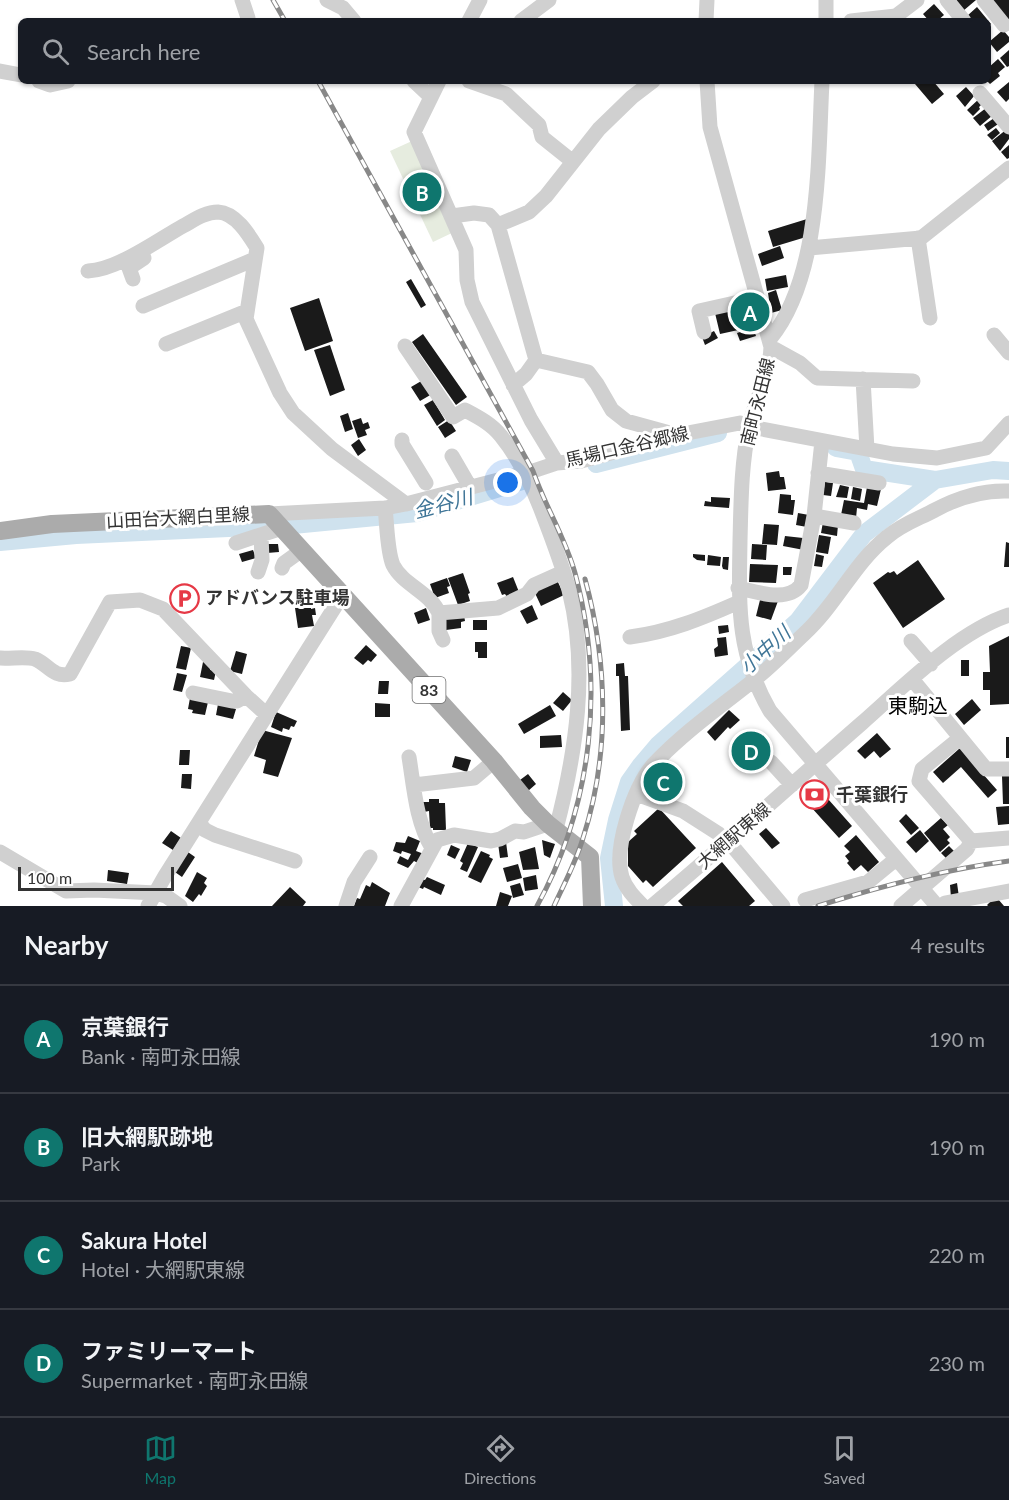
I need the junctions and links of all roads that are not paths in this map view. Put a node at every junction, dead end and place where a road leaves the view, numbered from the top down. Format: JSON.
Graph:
{"nodes":[{"id":1,"x":242,"y":0,"type":"edge"},
{"id":2,"x":327,"y":0,"type":"edge"},
{"id":3,"x":480,"y":0,"type":"edge"},
{"id":4,"x":549,"y":0,"type":"edge"},
{"id":5,"x":707,"y":0,"type":"edge"},
{"id":6,"x":917,"y":0,"type":"edge"},
{"id":7,"x":947,"y":0,"type":"edge"},
{"id":8,"x":984,"y":0,"type":"edge"},
{"id":9,"x":248,"y":18,"type":"edge"},
{"id":10,"x":351,"y":18,"type":"edge"},
{"id":11,"x":471,"y":18,"type":"edge"},
{"id":12,"x":525,"y":18,"type":"edge"},
{"id":13,"x":706,"y":18,"type":"edge"},
{"id":14,"x":878,"y":18,"type":"edge"},
{"id":15,"x":962,"y":18,"type":"edge"},
{"id":16,"x":1004,"y":25,"type":"dead end"},
{"id":17,"x":0,"y":70,"type":"edge"},
{"id":18,"x":18,"y":74,"type":"edge"},
{"id":19,"x":417,"y":84,"type":"edge"},
{"id":20,"x":438,"y":84,"type":"edge"},
{"id":21,"x":478,"y":84,"type":"edge"},
{"id":22,"x":649,"y":84,"type":"edge"},
{"id":23,"x":707,"y":84,"type":"edge"},
{"id":24,"x":822,"y":84,"type":"edge"},
{"id":25,"x":980,"y":93,"type":"dead end"},
{"id":26,"x":431,"y":97,"type":"junction"},
{"id":27,"x":1009,"y":127,"type":"edge"},
{"id":28,"x":572,"y":161,"type":"junction"},
{"id":29,"x":1009,"y":168,"type":"edge"},
{"id":30,"x":452,"y":216,"type":"junction"},
{"id":31,"x":233,"y":218,"type":"junction"},
{"id":32,"x":498,"y":225,"type":"junction"},
{"id":33,"x":918,"y":238,"type":"junction"},
{"id":34,"x":809,"y":248,"type":"junction"},
{"id":35,"x":255,"y":259,"type":"junction"},
{"id":36,"x":88,"y":271,"type":"dead end"},
{"id":37,"x":133,"y":279,"type":"dead end"},
{"id":38,"x":757,"y":298,"type":"junction"},
{"id":39,"x":143,"y":306,"type":"dead end"},
{"id":40,"x":247,"y":311,"type":"junction"},
{"id":41,"x":930,"y":318,"type":"dead end"},
{"id":42,"x":704,"y":332,"type":"dead end"},
{"id":43,"x":994,"y":335,"type":"dead end"},
{"id":44,"x":770,"y":343,"type":"junction"},
{"id":45,"x":166,"y":344,"type":"dead end"},
{"id":46,"x":405,"y":346,"type":"dead end"},
{"id":47,"x":1009,"y":354,"type":"edge"},
{"id":48,"x":536,"y":360,"type":"junction"},
{"id":49,"x":863,"y":379,"type":"junction"},
{"id":50,"x":913,"y":381,"type":"dead end"},
{"id":51,"x":513,"y":385,"type":"junction"},
{"id":52,"x":1009,"y":423,"type":"edge"},
{"id":53,"x":749,"y":425,"type":"junction"},
{"id":54,"x":677,"y":435,"type":"junction"},
{"id":55,"x":402,"y":440,"type":"dead end"},
{"id":56,"x":821,"y":449,"type":"junction"},
{"id":57,"x":867,"y":449,"type":"junction"},
{"id":58,"x":452,"y":456,"type":"dead end"},
{"id":59,"x":557,"y":463,"type":"junction"},
{"id":60,"x":525,"y":473,"type":"junction"},
{"id":61,"x":818,"y":473,"type":"junction"},
{"id":62,"x":426,"y":483,"type":"dead end"},
{"id":63,"x":879,"y":483,"type":"dead end"},
{"id":64,"x":470,"y":487,"type":"junction"},
{"id":65,"x":1009,"y":491,"type":"edge"},
{"id":66,"x":406,"y":504,"type":"junction"},
{"id":67,"x":386,"y":508,"type":"junction"},
{"id":68,"x":269,"y":514,"type":"junction"},
{"id":69,"x":814,"y":516,"type":"junction"},
{"id":70,"x":854,"y":523,"type":"dead end"},
{"id":71,"x":282,"y":528,"type":"junction"},
{"id":72,"x":0,"y":529,"type":"edge"},
{"id":73,"x":261,"y":535,"type":"junction"},
{"id":74,"x":236,"y":543,"type":"dead end"},
{"id":75,"x":302,"y":550,"type":"junction"},
{"id":76,"x":282,"y":568,"type":"dead end"},
{"id":77,"x":258,"y":572,"type":"dead end"},
{"id":78,"x":563,"y":572,"type":"junction"},
{"id":79,"x":343,"y":594,"type":"junction"},
{"id":80,"x":739,"y":595,"type":"junction"},
{"id":81,"x":439,"y":613,"type":"junction"},
{"id":82,"x":1009,"y":615,"type":"edge"},
{"id":83,"x":630,"y":637,"type":"dead end"},
{"id":84,"x":443,"y":640,"type":"dead end"},
{"id":85,"x":910,"y":641,"type":"dead end"},
{"id":86,"x":0,"y":658,"type":"edge"},
{"id":87,"x":931,"y":664,"type":"junction"},
{"id":88,"x":752,"y":669,"type":"junction"},
{"id":89,"x":912,"y":680,"type":"junction"},
{"id":90,"x":193,"y":693,"type":"dead end"},
{"id":91,"x":246,"y":696,"type":"junction"},
{"id":92,"x":266,"y":714,"type":"junction"},
{"id":93,"x":960,"y":738,"type":"junction"},
{"id":94,"x":409,"y":757,"type":"dead end"},
{"id":95,"x":494,"y":761,"type":"junction"},
{"id":96,"x":771,"y":762,"type":"dead end"},
{"id":97,"x":814,"y":765,"type":"junction"},
{"id":98,"x":1009,"y":769,"type":"edge"},
{"id":99,"x":414,"y":785,"type":"junction"},
{"id":100,"x":792,"y":785,"type":"junction"},
{"id":101,"x":636,"y":794,"type":"junction"},
{"id":102,"x":199,"y":823,"type":"junction"},
{"id":103,"x":552,"y":826,"type":"junction"},
{"id":104,"x":719,"y":834,"type":"dead end"},
{"id":105,"x":1009,"y":838,"type":"edge"},
{"id":106,"x":971,"y":841,"type":"junction"},
{"id":107,"x":432,"y":848,"type":"junction"},
{"id":108,"x":734,"y":848,"type":"dead end"},
{"id":109,"x":0,"y":852,"type":"edge"},
{"id":110,"x":370,"y":857,"type":"dead end"},
{"id":111,"x":896,"y":859,"type":"junction"},
{"id":112,"x":295,"y":861,"type":"dead end"},
{"id":113,"x":592,"y":862,"type":"junction"},
{"id":114,"x":922,"y":889,"type":"junction"},
{"id":115,"x":1009,"y":891,"type":"edge"},
{"id":116,"x":152,"y":899,"type":"edge"},
{"id":117,"x":805,"y":900,"type":"dead end"},
{"id":118,"x":406,"y":904,"type":"edge"},
{"id":119,"x":180,"y":906,"type":"edge"},
{"id":120,"x":346,"y":906,"type":"edge"},
{"id":121,"x":582,"y":906,"type":"edge"},
{"id":122,"x":592,"y":906,"type":"edge"},
{"id":123,"x":643,"y":906,"type":"edge"},
{"id":124,"x":652,"y":906,"type":"edge"},
{"id":125,"x":783,"y":906,"type":"edge"},
{"id":126,"x":901,"y":906,"type":"edge"},
{"id":127,"x":939,"y":906,"type":"edge"}],
"edges":[{"from":1,"to":9,"type":"street"},
{"from":2,"to":10,"type":"street"},
{"from":3,"to":11,"type":"street"},
{"from":4,"to":12,"type":"street"},
{"from":5,"to":13,"type":"street"},
{"from":6,"to":14,"type":"street"},
{"from":7,"to":15,"type":"street"},
{"from":8,"to":16,"type":"street"},
{"from":17,"to":18,"type":"street"},
{"from":19,"to":26,"type":"street"},
{"from":20,"to":26,"type":"street"},
{"from":21,"to":28,"type":"street"},
{"from":22,"to":28,"type":"street"},
{"from":23,"to":38,"type":"street","name":"南町永田線"},
{"from":24,"to":34,"type":"street"},
{"from":25,"to":27,"type":"street"},
{"from":26,"to":30,"type":"street"},
{"from":28,"to":32,"type":"street"},
{"from":29,"to":33,"type":"street"},
{"from":30,"to":32,"type":"street"},
{"from":30,"to":51,"type":"street"},
{"from":31,"to":35,"type":"street"},
{"from":31,"to":36,"type":"street"},
{"from":31,"to":37,"type":"street"},
{"from":32,"to":48,"type":"street"},
{"from":33,"to":34,"type":"street"},
{"from":33,"to":41,"type":"street"},
{"from":34,"to":44,"type":"street"},
{"from":35,"to":39,"type":"street"},
{"from":35,"to":40,"type":"street"},
{"from":38,"to":42,"type":"street"},
{"from":38,"to":44,"type":"street","name":"南町永田線"},
{"from":40,"to":45,"type":"street"},
{"from":40,"to":66,"type":"street"},
{"from":43,"to":47,"type":"street"},
{"from":44,"to":49,"type":"street"},
{"from":44,"to":53,"type":"street","name":"南町永田線"},
{"from":46,"to":60,"type":"street"},
{"from":48,"to":51,"type":"street"},
{"from":48,"to":54,"type":"street"},
{"from":49,"to":50,"type":"street"},
{"from":49,"to":57,"type":"street"},
{"from":51,"to":59,"type":"street"},
{"from":52,"to":57,"type":"street","name":"馬場口金谷郷線"},
{"from":53,"to":54,"type":"street","name":"馬場口金谷郷線"},
{"from":53,"to":56,"type":"street","name":"馬場口金谷郷線"},
{"from":53,"to":80,"type":"street","name":"南町永田線"},
{"from":54,"to":59,"type":"street","name":"馬場口金谷郷線"},
{"from":55,"to":62,"type":"street"},
{"from":56,"to":57,"type":"street","name":"馬場口金谷郷線"},
{"from":56,"to":61,"type":"street"},
{"from":58,"to":64,"type":"street"},
{"from":59,"to":60,"type":"street","name":"馬場口金谷郷線"},
{"from":60,"to":64,"type":"street","name":"馬場口金谷郷線"},
{"from":60,"to":78,"type":"street"},
{"from":61,"to":63,"type":"street"},
{"from":61,"to":69,"type":"street"},
{"from":64,"to":66,"type":"street","name":"馬場口金谷郷線"},
{"from":65,"to":88,"type":"street"},
{"from":66,"to":67,"type":"street","name":"馬場口金谷郷線"},
{"from":67,"to":68,"type":"street","name":"馬場口金谷郷線"},
{"from":67,"to":81,"type":"street"},
{"from":68,"to":71,"type":"main road","name":"山田台大網白里線","number":"83"},
{"from":68,"to":72,"type":"main road","name":"山田台大網白里線"},
{"from":69,"to":70,"type":"street"},
{"from":69,"to":80,"type":"street"},
{"from":71,"to":73,"type":"street"},
{"from":71,"to":75,"type":"main road","name":"山田台大網白里線","number":"83"},
{"from":73,"to":74,"type":"street"},
{"from":73,"to":77,"type":"street"},
{"from":75,"to":76,"type":"street"},
{"from":75,"to":79,"type":"main road","name":"山田台大網白里線","number":"83"},
{"from":78,"to":81,"type":"street"},
{"from":78,"to":103,"type":"street"},
{"from":79,"to":92,"type":"street"},
{"from":79,"to":95,"type":"main road","name":"山田台大網白里線","number":"83"},
{"from":80,"to":83,"type":"street"},
{"from":80,"to":88,"type":"street","name":"南町永田線"},
{"from":81,"to":84,"type":"street"},
{"from":82,"to":87,"type":"street","name":"大網駅東線"},
{"from":85,"to":87,"type":"street"},
{"from":86,"to":91,"type":"street"},
{"from":87,"to":89,"type":"street","name":"大網駅東線"},
{"from":88,"to":97,"type":"street","name":"南町永田線"},
{"from":88,"to":101,"type":"street"},
{"from":89,"to":93,"type":"street"},
{"from":89,"to":97,"type":"street","name":"大網駅東線"},
{"from":90,"to":91,"type":"street"},
{"from":91,"to":92,"type":"street"},
{"from":92,"to":102,"type":"street"},
{"from":93,"to":98,"type":"street"},
{"from":93,"to":106,"type":"street"},
{"from":94,"to":99,"type":"street"},
{"from":95,"to":99,"type":"street"},
{"from":95,"to":103,"type":"main road","name":"山田台大網白里線","number":"83"},
{"from":96,"to":100,"type":"street"},
{"from":97,"to":100,"type":"street","name":"大網駅東線"},
{"from":97,"to":111,"type":"street","name":"南町永田線"},
{"from":99,"to":107,"type":"street"},
{"from":100,"to":124,"type":"street","name":"大網駅東線"},
{"from":101,"to":104,"type":"street"},
{"from":101,"to":123,"type":"street"},
{"from":102,"to":112,"type":"street"},
{"from":102,"to":116,"type":"street"},
{"from":103,"to":107,"type":"street"},
{"from":103,"to":113,"type":"main road","name":"山田台大網白里線","number":"83"},
{"from":105,"to":106,"type":"street"},
{"from":106,"to":114,"type":"street"},
{"from":107,"to":118,"type":"street"},
{"from":108,"to":125,"type":"street"},
{"from":109,"to":116,"type":"street"},
{"from":110,"to":120,"type":"street"},
{"from":111,"to":114,"type":"street","name":"南町永田線"},
{"from":111,"to":117,"type":"street"},
{"from":113,"to":121,"type":"street"},
{"from":113,"to":122,"type":"main road"},
{"from":114,"to":126,"type":"street"},
{"from":114,"to":127,"type":"street","name":"南町永田線"},
{"from":115,"to":127,"type":"street"},
{"from":116,"to":119,"type":"street"}]}
